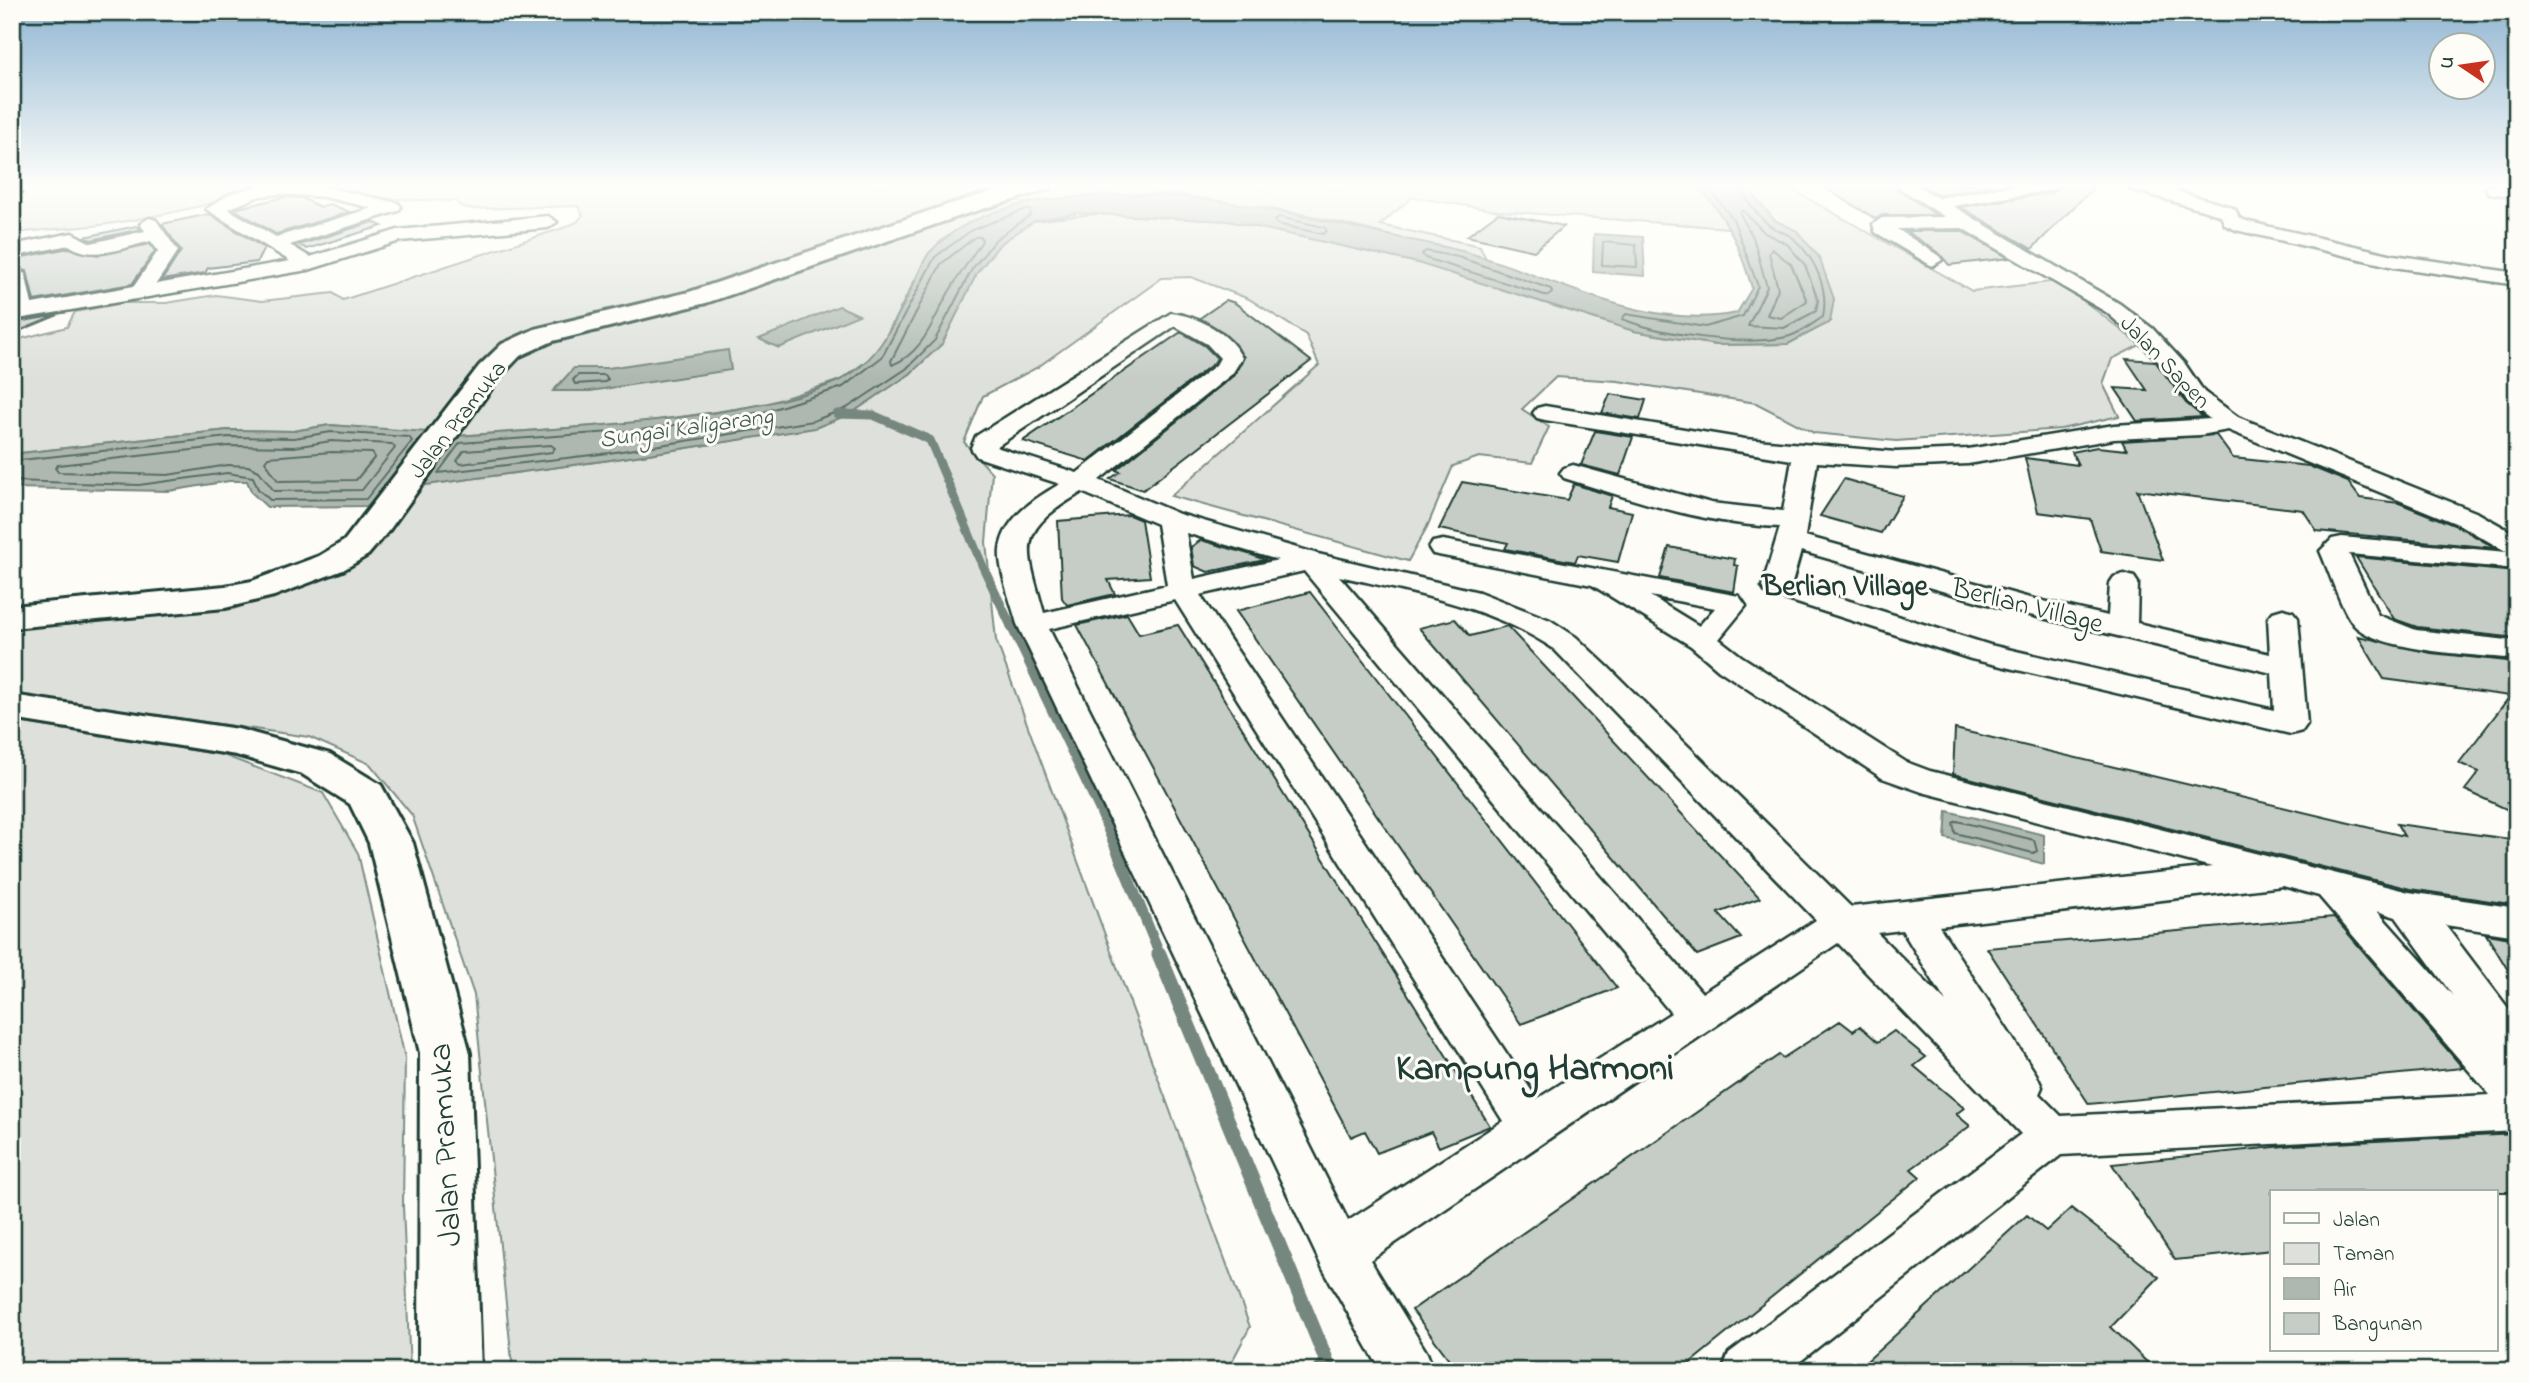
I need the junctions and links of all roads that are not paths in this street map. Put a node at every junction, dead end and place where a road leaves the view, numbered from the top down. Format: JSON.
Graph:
{"nodes":[{"id":1,"x":167,"y":250,"type":"edge"},
{"id":2,"x":287,"y":250,"type":"edge"},
{"id":3,"x":354,"y":250,"type":"edge"},
{"id":4,"x":839,"y":250,"type":"edge"},
{"id":5,"x":1916,"y":250,"type":"edge"},
{"id":6,"x":2014,"y":250,"type":"edge"},
{"id":7,"x":2345,"y":250,"type":"edge"},
{"id":8,"x":1932,"y":260,"type":"dead end"},
{"id":9,"x":308,"y":264,"type":"junction"},
{"id":10,"x":18,"y":276,"type":"dead end"},
{"id":11,"x":2517,"y":279,"type":"edge"},
{"id":12,"x":136,"y":293,"type":"junction"},
{"id":13,"x":17,"y":313,"type":"edge"},
{"id":14,"x":1545,"y":413,"type":"dead end"},
{"id":15,"x":2230,"y":422,"type":"junction"},
{"id":16,"x":1806,"y":454,"type":"junction"},
{"id":17,"x":1573,"y":473,"type":"dead end"},
{"id":18,"x":1081,"y":482,"type":"junction"},
{"id":19,"x":1170,"y":520,"type":"junction"},
{"id":20,"x":1793,"y":529,"type":"junction"},
{"id":21,"x":2517,"y":546,"type":"edge"},
{"id":22,"x":1443,"y":548,"type":"dead end"},
{"id":23,"x":1311,"y":561,"type":"junction"},
{"id":24,"x":2517,"y":561,"type":"edge"},
{"id":25,"x":1598,"y":576,"type":"junction"},
{"id":26,"x":2124,"y":583,"type":"dead end"},
{"id":27,"x":1182,"y":589,"type":"junction"},
{"id":28,"x":12,"y":617,"type":"edge"},
{"id":29,"x":2283,"y":618,"type":"dead end"},
{"id":30,"x":1032,"y":624,"type":"junction"},
{"id":31,"x":2123,"y":628,"type":"junction"},
{"id":32,"x":1702,"y":640,"type":"junction"},
{"id":33,"x":2517,"y":650,"type":"edge"},
{"id":34,"x":2287,"y":667,"type":"junction"},
{"id":35,"x":12,"y":707,"type":"edge"},
{"id":36,"x":2283,"y":873,"type":"junction"},
{"id":37,"x":2332,"y":886,"type":"junction"},
{"id":38,"x":2409,"y":906,"type":"junction"},
{"id":39,"x":1912,"y":915,"type":"junction"},
{"id":40,"x":2517,"y":922,"type":"edge"},
{"id":41,"x":1840,"y":923,"type":"junction"},
{"id":42,"x":1698,"y":1017,"type":"junction"},
{"id":43,"x":2517,"y":1052,"type":"edge"},
{"id":44,"x":2517,"y":1096,"type":"edge"},
{"id":45,"x":2517,"y":1112,"type":"edge"},
{"id":46,"x":1531,"y":1127,"type":"junction"},
{"id":47,"x":2052,"y":1136,"type":"junction"},
{"id":48,"x":1340,"y":1253,"type":"junction"},
{"id":49,"x":450,"y":1371,"type":"edge"},
{"id":50,"x":1409,"y":1371,"type":"edge"},
{"id":51,"x":1747,"y":1371,"type":"edge"}],
"edges":[{"from":1,"to":12,"type":"street"},
{"from":2,"to":9,"type":"street"},
{"from":3,"to":9,"type":"street"},
{"from":4,"to":28,"type":"main road","name":"Jalan Pramuka"},
{"from":5,"to":8,"type":"street"},
{"from":6,"to":15,"type":"street","name":"Jalan Sapen"},
{"from":7,"to":11,"type":"street"},
{"from":9,"to":12,"type":"street"},
{"from":10,"to":13,"type":"street"},
{"from":12,"to":13,"type":"street"},
{"from":14,"to":16,"type":"street"},
{"from":15,"to":16,"type":"street"},
{"from":15,"to":21,"type":"street","name":"Jalan Sapen"},
{"from":16,"to":20,"type":"street"},
{"from":17,"to":20,"type":"street","name":"Berlian Village"},
{"from":18,"to":18,"type":"street"},
{"from":18,"to":19,"type":"street"},
{"from":18,"to":30,"type":"street"},
{"from":19,"to":23,"type":"street"},
{"from":19,"to":27,"type":"street"},
{"from":20,"to":31,"type":"street","name":"Berlian Village"},
{"from":20,"to":34,"type":"street"},
{"from":22,"to":25,"type":"street"},
{"from":23,"to":27,"type":"street"},
{"from":23,"to":41,"type":"street"},
{"from":23,"to":42,"type":"street"},
{"from":24,"to":33,"type":"street"},
{"from":25,"to":32,"type":"street"},
{"from":25,"to":32,"type":"street"},
{"from":26,"to":31,"type":"street"},
{"from":27,"to":30,"type":"street"},
{"from":27,"to":46,"type":"street"},
{"from":29,"to":34,"type":"street"},
{"from":30,"to":48,"type":"street"},
{"from":31,"to":34,"type":"street","name":"Berlian Village"},
{"from":32,"to":36,"type":"street"},
{"from":35,"to":49,"type":"main road","name":"Jalan Pramuka"},
{"from":36,"to":37,"type":"street"},
{"from":36,"to":39,"type":"street"},
{"from":37,"to":38,"type":"street"},
{"from":37,"to":44,"type":"street"},
{"from":38,"to":40,"type":"street"},
{"from":38,"to":43,"type":"street"},
{"from":39,"to":41,"type":"street"},
{"from":39,"to":47,"type":"street"},
{"from":41,"to":42,"type":"street"},
{"from":41,"to":47,"type":"street"},
{"from":42,"to":46,"type":"street"},
{"from":45,"to":47,"type":"street"},
{"from":46,"to":48,"type":"street"},
{"from":47,"to":51,"type":"street"},
{"from":48,"to":50,"type":"street"}]}
